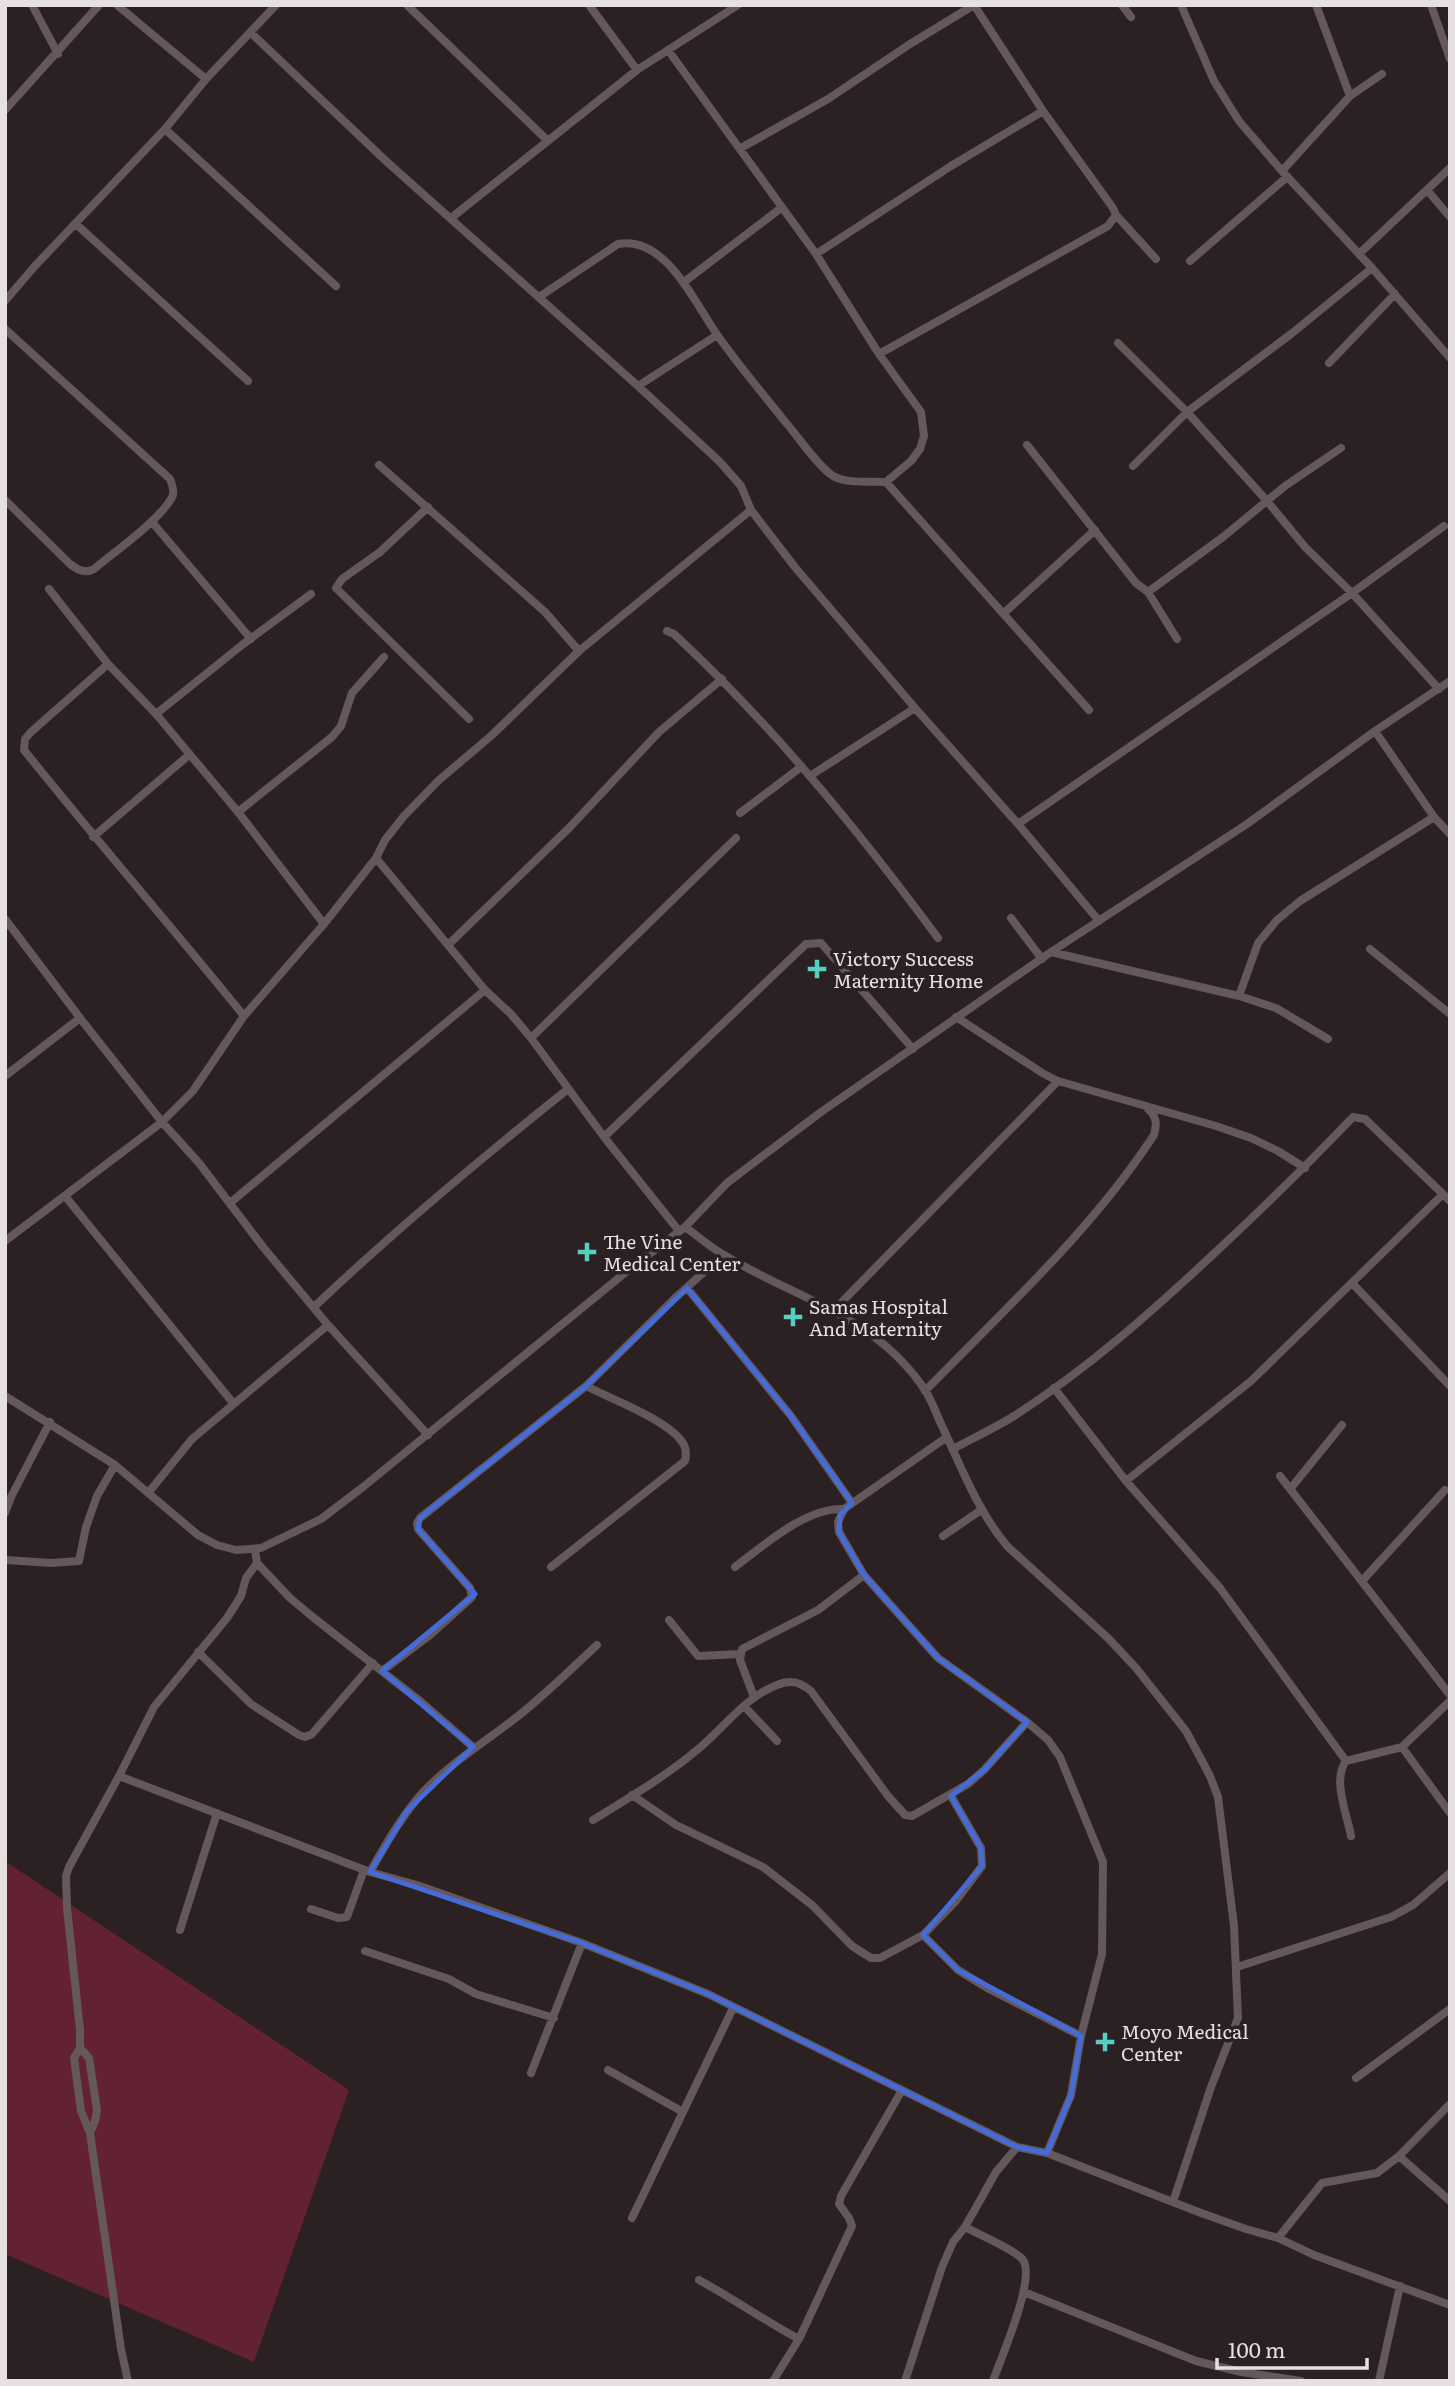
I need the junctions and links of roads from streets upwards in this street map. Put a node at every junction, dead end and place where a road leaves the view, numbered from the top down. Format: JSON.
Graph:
{"nodes":[{"id":1,"x":32,"y":5,"type":"edge"},
{"id":2,"x":99,"y":5,"type":"edge"},
{"id":3,"x":117,"y":5,"type":"edge"},
{"id":4,"x":276,"y":5,"type":"edge"},
{"id":5,"x":407,"y":5,"type":"edge"},
{"id":6,"x":589,"y":5,"type":"edge"},
{"id":7,"x":738,"y":5,"type":"edge"},
{"id":8,"x":974,"y":5,"type":"edge"},
{"id":9,"x":1122,"y":5,"type":"edge"},
{"id":10,"x":1181,"y":5,"type":"edge"},
{"id":11,"x":1316,"y":5,"type":"edge"},
{"id":12,"x":1431,"y":5,"type":"edge"},
{"id":13,"x":1131,"y":18,"type":"dead end"},
{"id":14,"x":251,"y":33,"type":"junction"},
{"id":15,"x":668,"y":50,"type":"junction"},
{"id":16,"x":58,"y":54,"type":"junction"},
{"id":17,"x":1450,"y":60,"type":"edge"},
{"id":18,"x":637,"y":69,"type":"junction"},
{"id":19,"x":1382,"y":74,"type":"dead end"},
{"id":20,"x":206,"y":79,"type":"junction"},
{"id":21,"x":1350,"y":96,"type":"junction"},
{"id":22,"x":5,"y":110,"type":"edge"},
{"id":23,"x":1043,"y":111,"type":"junction"},
{"id":24,"x":165,"y":129,"type":"junction"},
{"id":25,"x":547,"y":140,"type":"junction"},
{"id":26,"x":741,"y":148,"type":"junction"},
{"id":27,"x":1450,"y":169,"type":"edge"},
{"id":28,"x":1285,"y":174,"type":"junction"},
{"id":29,"x":1427,"y":190,"type":"junction"},
{"id":30,"x":781,"y":208,"type":"junction"},
{"id":31,"x":1116,"y":215,"type":"junction"},
{"id":32,"x":1450,"y":217,"type":"edge"},
{"id":33,"x":451,"y":218,"type":"junction"},
{"id":34,"x":76,"y":224,"type":"junction"},
{"id":35,"x":816,"y":254,"type":"junction"},
{"id":36,"x":1359,"y":254,"type":"junction"},
{"id":37,"x":1156,"y":259,"type":"dead end"},
{"id":38,"x":1190,"y":261,"type":"dead end"},
{"id":39,"x":1372,"y":268,"type":"junction"},
{"id":40,"x":684,"y":282,"type":"junction"},
{"id":41,"x":336,"y":286,"type":"dead end"},
{"id":42,"x":1395,"y":294,"type":"junction"},
{"id":43,"x":539,"y":297,"type":"junction"},
{"id":44,"x":5,"y":301,"type":"edge"},
{"id":45,"x":5,"y":329,"type":"edge"},
{"id":46,"x":717,"y":335,"type":"junction"},
{"id":47,"x":1118,"y":343,"type":"dead end"},
{"id":48,"x":879,"y":354,"type":"junction"},
{"id":49,"x":1450,"y":358,"type":"edge"},
{"id":50,"x":1329,"y":363,"type":"dead end"},
{"id":51,"x":248,"y":381,"type":"dead end"},
{"id":52,"x":638,"y":386,"type":"junction"},
{"id":53,"x":1187,"y":412,"type":"junction"},
{"id":54,"x":1027,"y":445,"type":"dead end"},
{"id":55,"x":1341,"y":448,"type":"dead end"},
{"id":56,"x":379,"y":465,"type":"dead end"},
{"id":57,"x":1133,"y":466,"type":"dead end"},
{"id":58,"x":886,"y":482,"type":"junction"},
{"id":59,"x":5,"y":500,"type":"edge"},
{"id":60,"x":1267,"y":501,"type":"junction"},
{"id":61,"x":428,"y":507,"type":"junction"},
{"id":62,"x":751,"y":510,"type":"junction"},
{"id":63,"x":152,"y":522,"type":"junction"},
{"id":64,"x":1444,"y":526,"type":"dead end"},
{"id":65,"x":1096,"y":530,"type":"junction"},
{"id":66,"x":49,"y":589,"type":"dead end"},
{"id":67,"x":1148,"y":592,"type":"junction"},
{"id":68,"x":1352,"y":593,"type":"junction"},
{"id":69,"x":312,"y":594,"type":"dead end"},
{"id":70,"x":1004,"y":613,"type":"junction"},
{"id":71,"x":667,"y":631,"type":"dead end"},
{"id":72,"x":251,"y":639,"type":"junction"},
{"id":73,"x":1177,"y":639,"type":"dead end"},
{"id":74,"x":579,"y":651,"type":"junction"},
{"id":75,"x":384,"y":657,"type":"dead end"},
{"id":76,"x":107,"y":664,"type":"junction"},
{"id":77,"x":722,"y":679,"type":"junction"},
{"id":78,"x":1450,"y":681,"type":"edge"},
{"id":79,"x":1439,"y":689,"type":"junction"},
{"id":80,"x":915,"y":708,"type":"junction"},
{"id":81,"x":1089,"y":710,"type":"dead end"},
{"id":82,"x":156,"y":715,"type":"junction"},
{"id":83,"x":470,"y":719,"type":"dead end"},
{"id":84,"x":1375,"y":731,"type":"junction"},
{"id":85,"x":189,"y":755,"type":"junction"},
{"id":86,"x":801,"y":767,"type":"junction"},
{"id":87,"x":810,"y":776,"type":"junction"},
{"id":88,"x":238,"y":813,"type":"junction"},
{"id":89,"x":740,"y":813,"type":"dead end"},
{"id":90,"x":1434,"y":817,"type":"junction"},
{"id":91,"x":1018,"y":824,"type":"junction"},
{"id":92,"x":1450,"y":834,"type":"edge"},
{"id":93,"x":93,"y":837,"type":"junction"},
{"id":94,"x":736,"y":838,"type":"dead end"},
{"id":95,"x":376,"y":858,"type":"junction"},
{"id":96,"x":1011,"y":918,"type":"dead end"},
{"id":97,"x":5,"y":919,"type":"edge"},
{"id":98,"x":1098,"y":921,"type":"junction"},
{"id":99,"x":324,"y":924,"type":"junction"},
{"id":100,"x":939,"y":938,"type":"dead end"},
{"id":101,"x":450,"y":944,"type":"junction"},
{"id":102,"x":1370,"y":949,"type":"dead end"},
{"id":103,"x":1051,"y":952,"type":"junction"},
{"id":104,"x":1042,"y":958,"type":"junction"},
{"id":105,"x":485,"y":990,"type":"junction"},
{"id":106,"x":1239,"y":996,"type":"junction"},
{"id":107,"x":1450,"y":1014,"type":"edge"},
{"id":108,"x":244,"y":1016,"type":"junction"},
{"id":109,"x":956,"y":1017,"type":"junction"},
{"id":110,"x":80,"y":1018,"type":"junction"},
{"id":111,"x":531,"y":1038,"type":"junction"},
{"id":112,"x":1328,"y":1039,"type":"dead end"},
{"id":113,"x":913,"y":1049,"type":"junction"},
{"id":114,"x":5,"y":1076,"type":"edge"},
{"id":115,"x":1058,"y":1082,"type":"junction"},
{"id":116,"x":568,"y":1089,"type":"junction"},
{"id":117,"x":1146,"y":1107,"type":"junction"},
{"id":118,"x":162,"y":1122,"type":"junction"},
{"id":119,"x":604,"y":1137,"type":"junction"},
{"id":120,"x":1305,"y":1168,"type":"junction"},
{"id":121,"x":1443,"y":1194,"type":"junction"},
{"id":122,"x":65,"y":1196,"type":"junction"},
{"id":123,"x":1450,"y":1201,"type":"edge"},
{"id":124,"x":230,"y":1203,"type":"junction"},
{"id":125,"x":682,"y":1229,"type":"junction"},
{"id":126,"x":5,"y":1241,"type":"edge"},
{"id":127,"x":723,"y":1255,"type":"junction"},
{"id":128,"x":1352,"y":1283,"type":"junction"},
{"id":129,"x":687,"y":1288,"type":"junction"},
{"id":130,"x":314,"y":1307,"type":"junction"},
{"id":131,"x":834,"y":1310,"type":"junction"},
{"id":132,"x":328,"y":1325,"type":"junction"},
{"id":133,"x":1450,"y":1386,"type":"edge"},
{"id":134,"x":586,"y":1387,"type":"junction"},
{"id":135,"x":1054,"y":1388,"type":"junction"},
{"id":136,"x":925,"y":1391,"type":"junction"},
{"id":137,"x":5,"y":1396,"type":"edge"},
{"id":138,"x":233,"y":1403,"type":"junction"},
{"id":139,"x":50,"y":1422,"type":"junction"},
{"id":140,"x":1342,"y":1425,"type":"dead end"},
{"id":141,"x":428,"y":1435,"type":"junction"},
{"id":142,"x":947,"y":1437,"type":"junction"},
{"id":143,"x":953,"y":1449,"type":"junction"},
{"id":144,"x":115,"y":1465,"type":"junction"},
{"id":145,"x":1280,"y":1476,"type":"dead end"},
{"id":146,"x":1126,"y":1481,"type":"junction"},
{"id":147,"x":1291,"y":1488,"type":"junction"},
{"id":148,"x":1445,"y":1490,"type":"dead end"},
{"id":149,"x":149,"y":1492,"type":"junction"},
{"id":150,"x":852,"y":1503,"type":"junction"},
{"id":151,"x":844,"y":1509,"type":"junction"},
{"id":152,"x":981,"y":1510,"type":"junction"},
{"id":153,"x":5,"y":1513,"type":"edge"},
{"id":154,"x":943,"y":1536,"type":"dead end"},
{"id":155,"x":255,"y":1550,"type":"junction"},
{"id":156,"x":5,"y":1560,"type":"edge"},
{"id":157,"x":257,"y":1563,"type":"junction"},
{"id":158,"x":551,"y":1567,"type":"dead end"},
{"id":159,"x":735,"y":1567,"type":"dead end"},
{"id":160,"x":864,"y":1574,"type":"junction"},
{"id":161,"x":1362,"y":1581,"type":"junction"},
{"id":162,"x":669,"y":1620,"type":"dead end"},
{"id":163,"x":597,"y":1645,"type":"dead end"},
{"id":164,"x":198,"y":1653,"type":"junction"},
{"id":165,"x":740,"y":1654,"type":"junction"},
{"id":166,"x":373,"y":1664,"type":"junction"},
{"id":167,"x":382,"y":1671,"type":"junction"},
{"id":168,"x":1450,"y":1695,"type":"edge"},
{"id":169,"x":754,"y":1698,"type":"junction"},
{"id":170,"x":1450,"y":1701,"type":"edge"},
{"id":171,"x":744,"y":1706,"type":"junction"},
{"id":172,"x":1027,"y":1722,"type":"junction"},
{"id":173,"x":777,"y":1741,"type":"dead end"},
{"id":174,"x":1402,"y":1747,"type":"junction"},
{"id":175,"x":473,"y":1748,"type":"junction"},
{"id":176,"x":1346,"y":1761,"type":"junction"},
{"id":177,"x":119,"y":1776,"type":"junction"},
{"id":178,"x":632,"y":1795,"type":"junction"},
{"id":179,"x":951,"y":1796,"type":"junction"},
{"id":180,"x":217,"y":1812,"type":"junction"},
{"id":181,"x":1450,"y":1813,"type":"edge"},
{"id":182,"x":593,"y":1820,"type":"dead end"},
{"id":183,"x":1351,"y":1836,"type":"dead end"},
{"id":184,"x":367,"y":1871,"type":"junction"},
{"id":185,"x":1450,"y":1873,"type":"edge"},
{"id":186,"x":311,"y":1909,"type":"dead end"},
{"id":187,"x":180,"y":1930,"type":"dead end"},
{"id":188,"x":923,"y":1935,"type":"junction"},
{"id":189,"x":582,"y":1943,"type":"junction"},
{"id":190,"x":365,"y":1951,"type":"dead end"},
{"id":191,"x":1237,"y":1967,"type":"junction"},
{"id":192,"x":733,"y":2008,"type":"junction"},
{"id":193,"x":1450,"y":2009,"type":"edge"},
{"id":194,"x":554,"y":2018,"type":"junction"},
{"id":195,"x":1081,"y":2036,"type":"junction"},
{"id":196,"x":80,"y":2048,"type":"junction"},
{"id":197,"x":608,"y":2070,"type":"dead end"},
{"id":198,"x":531,"y":2073,"type":"dead end"},
{"id":199,"x":1356,"y":2078,"type":"dead end"},
{"id":200,"x":902,"y":2090,"type":"junction"},
{"id":201,"x":1450,"y":2104,"type":"edge"},
{"id":202,"x":683,"y":2112,"type":"junction"},
{"id":203,"x":90,"y":2133,"type":"junction"},
{"id":204,"x":1017,"y":2147,"type":"junction"},
{"id":205,"x":1047,"y":2153,"type":"junction"},
{"id":206,"x":1399,"y":2156,"type":"junction"},
{"id":207,"x":1450,"y":2201,"type":"edge"},
{"id":208,"x":1173,"y":2202,"type":"junction"},
{"id":209,"x":632,"y":2218,"type":"dead end"},
{"id":210,"x":965,"y":2227,"type":"junction"},
{"id":211,"x":1278,"y":2238,"type":"junction"},
{"id":212,"x":699,"y":2280,"type":"dead end"},
{"id":213,"x":1400,"y":2286,"type":"junction"},
{"id":214,"x":1024,"y":2292,"type":"junction"},
{"id":215,"x":1450,"y":2305,"type":"edge"},
{"id":216,"x":799,"y":2339,"type":"junction"},
{"id":217,"x":128,"y":2381,"type":"edge"},
{"id":218,"x":773,"y":2381,"type":"edge"},
{"id":219,"x":905,"y":2381,"type":"edge"},
{"id":220,"x":993,"y":2381,"type":"edge"},
{"id":221,"x":1301,"y":2381,"type":"edge"},
{"id":222,"x":1379,"y":2381,"type":"edge"}],
"edges":[{"from":1,"to":16,"type":"street"},
{"from":2,"to":16,"type":"street"},
{"from":3,"to":20,"type":"street"},
{"from":4,"to":14,"type":"street"},
{"from":5,"to":25,"type":"street"},
{"from":6,"to":18,"type":"street"},
{"from":7,"to":15,"type":"street"},
{"from":8,"to":23,"type":"street"},
{"from":8,"to":26,"type":"street"},
{"from":9,"to":13,"type":"street"},
{"from":10,"to":28,"type":"street"},
{"from":11,"to":21,"type":"street"},
{"from":12,"to":17,"type":"street"},
{"from":14,"to":20,"type":"street"},
{"from":14,"to":33,"type":"street"},
{"from":15,"to":18,"type":"street"},
{"from":15,"to":26,"type":"street"},
{"from":16,"to":22,"type":"street"},
{"from":18,"to":25,"type":"street"},
{"from":19,"to":21,"type":"street"},
{"from":20,"to":24,"type":"street"},
{"from":21,"to":28,"type":"street"},
{"from":23,"to":31,"type":"street"},
{"from":23,"to":35,"type":"street"},
{"from":24,"to":34,"type":"street"},
{"from":24,"to":41,"type":"street"},
{"from":25,"to":33,"type":"street"},
{"from":26,"to":30,"type":"street"},
{"from":27,"to":29,"type":"street"},
{"from":28,"to":36,"type":"street"},
{"from":28,"to":38,"type":"street"},
{"from":29,"to":32,"type":"street"},
{"from":29,"to":36,"type":"street"},
{"from":30,"to":35,"type":"street"},
{"from":30,"to":40,"type":"street"},
{"from":31,"to":37,"type":"street"},
{"from":31,"to":48,"type":"street"},
{"from":33,"to":43,"type":"street"},
{"from":34,"to":44,"type":"street"},
{"from":34,"to":51,"type":"street"},
{"from":35,"to":48,"type":"street"},
{"from":36,"to":39,"type":"street"},
{"from":39,"to":42,"type":"street"},
{"from":39,"to":53,"type":"street"},
{"from":40,"to":43,"type":"street"},
{"from":40,"to":46,"type":"street"},
{"from":42,"to":49,"type":"street"},
{"from":42,"to":50,"type":"street"},
{"from":43,"to":52,"type":"street"},
{"from":45,"to":63,"type":"street"},
{"from":46,"to":52,"type":"street"},
{"from":46,"to":58,"type":"street"},
{"from":47,"to":53,"type":"street"},
{"from":48,"to":58,"type":"street"},
{"from":52,"to":62,"type":"street"},
{"from":53,"to":57,"type":"street"},
{"from":53,"to":60,"type":"street"},
{"from":54,"to":65,"type":"street"},
{"from":55,"to":60,"type":"street"},
{"from":56,"to":61,"type":"street"},
{"from":58,"to":70,"type":"street"},
{"from":59,"to":63,"type":"street"},
{"from":60,"to":67,"type":"street"},
{"from":60,"to":68,"type":"street"},
{"from":61,"to":74,"type":"street"},
{"from":61,"to":83,"type":"street"},
{"from":62,"to":74,"type":"street"},
{"from":62,"to":80,"type":"street"},
{"from":63,"to":72,"type":"street"},
{"from":64,"to":68,"type":"street"},
{"from":65,"to":67,"type":"street"},
{"from":65,"to":70,"type":"street"},
{"from":66,"to":76,"type":"street"},
{"from":67,"to":73,"type":"street"},
{"from":68,"to":79,"type":"street"},
{"from":68,"to":91,"type":"street"},
{"from":69,"to":72,"type":"street"},
{"from":70,"to":81,"type":"street"},
{"from":71,"to":77,"type":"street"},
{"from":72,"to":82,"type":"street"},
{"from":74,"to":95,"type":"street"},
{"from":75,"to":88,"type":"street"},
{"from":76,"to":82,"type":"street"},
{"from":76,"to":93,"type":"street"},
{"from":77,"to":86,"type":"street"},
{"from":77,"to":101,"type":"street"},
{"from":78,"to":79,"type":"street"},
{"from":79,"to":84,"type":"street"},
{"from":80,"to":87,"type":"street"},
{"from":80,"to":91,"type":"street"},
{"from":82,"to":85,"type":"street"},
{"from":84,"to":90,"type":"street"},
{"from":84,"to":98,"type":"street"},
{"from":85,"to":88,"type":"street"},
{"from":85,"to":93,"type":"street"},
{"from":86,"to":87,"type":"street"},
{"from":86,"to":89,"type":"street"},
{"from":87,"to":100,"type":"street"},
{"from":88,"to":99,"type":"street"},
{"from":90,"to":92,"type":"street"},
{"from":90,"to":106,"type":"street"},
{"from":91,"to":98,"type":"street"},
{"from":93,"to":108,"type":"street"},
{"from":94,"to":111,"type":"street"},
{"from":95,"to":99,"type":"street"},
{"from":95,"to":101,"type":"street"},
{"from":96,"to":104,"type":"street"},
{"from":97,"to":110,"type":"street"},
{"from":98,"to":103,"type":"street"},
{"from":99,"to":108,"type":"street"},
{"from":101,"to":105,"type":"street"},
{"from":102,"to":107,"type":"street"},
{"from":103,"to":104,"type":"street"},
{"from":103,"to":106,"type":"street"},
{"from":104,"to":109,"type":"street"},
{"from":105,"to":111,"type":"street"},
{"from":105,"to":124,"type":"street"},
{"from":106,"to":112,"type":"street"},
{"from":108,"to":118,"type":"street"},
{"from":109,"to":113,"type":"street"},
{"from":109,"to":115,"type":"street"},
{"from":110,"to":114,"type":"street"},
{"from":110,"to":118,"type":"street"},
{"from":111,"to":116,"type":"street"},
{"from":113,"to":119,"type":"street"},
{"from":113,"to":125,"type":"street"},
{"from":115,"to":117,"type":"street"},
{"from":115,"to":131,"type":"street"},
{"from":116,"to":119,"type":"street"},
{"from":116,"to":130,"type":"street"},
{"from":117,"to":120,"type":"street"},
{"from":117,"to":136,"type":"street"},
{"from":118,"to":122,"type":"street"},
{"from":118,"to":124,"type":"street"},
{"from":119,"to":125,"type":"street"},
{"from":120,"to":121,"type":"street"},
{"from":120,"to":135,"type":"street"},
{"from":121,"to":123,"type":"street"},
{"from":121,"to":128,"type":"street"},
{"from":122,"to":126,"type":"street"},
{"from":122,"to":138,"type":"street"},
{"from":124,"to":130,"type":"street"},
{"from":125,"to":127,"type":"street"},
{"from":125,"to":141,"type":"street"},
{"from":127,"to":129,"type":"street"},
{"from":127,"to":131,"type":"street"},
{"from":128,"to":133,"type":"street"},
{"from":128,"to":146,"type":"street"},
{"from":129,"to":134,"type":"street"},
{"from":129,"to":150,"type":"street"},
{"from":130,"to":132,"type":"street"},
{"from":131,"to":136,"type":"street"},
{"from":132,"to":138,"type":"street"},
{"from":132,"to":141,"type":"street"},
{"from":134,"to":158,"type":"street"},
{"from":134,"to":167,"type":"street"},
{"from":135,"to":143,"type":"street"},
{"from":135,"to":146,"type":"street"},
{"from":136,"to":142,"type":"street"},
{"from":137,"to":139,"type":"street"},
{"from":138,"to":149,"type":"street"},
{"from":139,"to":144,"type":"street"},
{"from":139,"to":153,"type":"street"},
{"from":140,"to":147,"type":"street"},
{"from":141,"to":155,"type":"street"},
{"from":142,"to":143,"type":"street"},
{"from":142,"to":150,"type":"street"},
{"from":143,"to":152,"type":"street"},
{"from":144,"to":149,"type":"street"},
{"from":144,"to":156,"type":"street"},
{"from":145,"to":147,"type":"street"},
{"from":146,"to":176,"type":"street"},
{"from":147,"to":161,"type":"street"},
{"from":148,"to":161,"type":"street"},
{"from":149,"to":155,"type":"street"},
{"from":150,"to":151,"type":"street"},
{"from":151,"to":159,"type":"street"},
{"from":151,"to":160,"type":"street"},
{"from":152,"to":154,"type":"street"},
{"from":152,"to":191,"type":"street"},
{"from":155,"to":157,"type":"street"},
{"from":157,"to":164,"type":"street"},
{"from":157,"to":166,"type":"street"},
{"from":160,"to":165,"type":"street"},
{"from":160,"to":172,"type":"street"},
{"from":161,"to":168,"type":"street"},
{"from":162,"to":165,"type":"street"},
{"from":163,"to":175,"type":"street"},
{"from":164,"to":166,"type":"street"},
{"from":164,"to":177,"type":"street"},
{"from":165,"to":169,"type":"street"},
{"from":166,"to":167,"type":"street"},
{"from":167,"to":175,"type":"street"},
{"from":169,"to":171,"type":"street"},
{"from":169,"to":179,"type":"street"},
{"from":170,"to":174,"type":"street"},
{"from":171,"to":173,"type":"street"},
{"from":171,"to":178,"type":"street"},
{"from":172,"to":179,"type":"street"},
{"from":172,"to":195,"type":"street"},
{"from":174,"to":176,"type":"street"},
{"from":174,"to":181,"type":"street"},
{"from":175,"to":184,"type":"street"},
{"from":176,"to":183,"type":"street"},
{"from":177,"to":180,"type":"street"},
{"from":177,"to":196,"type":"street"},
{"from":178,"to":182,"type":"street"},
{"from":178,"to":188,"type":"street"},
{"from":179,"to":188,"type":"street"},
{"from":180,"to":184,"type":"street"},
{"from":180,"to":187,"type":"street"},
{"from":184,"to":186,"type":"street"},
{"from":184,"to":189,"type":"street"},
{"from":185,"to":191,"type":"street"},
{"from":188,"to":195,"type":"street"},
{"from":189,"to":192,"type":"street"},
{"from":189,"to":194,"type":"street"},
{"from":190,"to":194,"type":"street"},
{"from":191,"to":208,"type":"street"},
{"from":192,"to":200,"type":"street"},
{"from":192,"to":202,"type":"street"},
{"from":193,"to":199,"type":"street"},
{"from":194,"to":198,"type":"street"},
{"from":195,"to":205,"type":"street"},
{"from":196,"to":203,"type":"street"},
{"from":196,"to":203,"type":"street"},
{"from":197,"to":202,"type":"street"},
{"from":200,"to":204,"type":"street"},
{"from":200,"to":216,"type":"street"},
{"from":201,"to":206,"type":"street"},
{"from":202,"to":209,"type":"street"},
{"from":203,"to":217,"type":"street"},
{"from":204,"to":205,"type":"street"},
{"from":204,"to":210,"type":"street"},
{"from":205,"to":208,"type":"street"},
{"from":206,"to":207,"type":"street"},
{"from":206,"to":211,"type":"street"},
{"from":208,"to":211,"type":"street"},
{"from":210,"to":214,"type":"street"},
{"from":210,"to":219,"type":"street"},
{"from":211,"to":213,"type":"street"},
{"from":212,"to":216,"type":"street"},
{"from":213,"to":215,"type":"street"},
{"from":213,"to":222,"type":"street"},
{"from":214,"to":220,"type":"street"},
{"from":214,"to":221,"type":"street"},
{"from":216,"to":218,"type":"street"}]}
